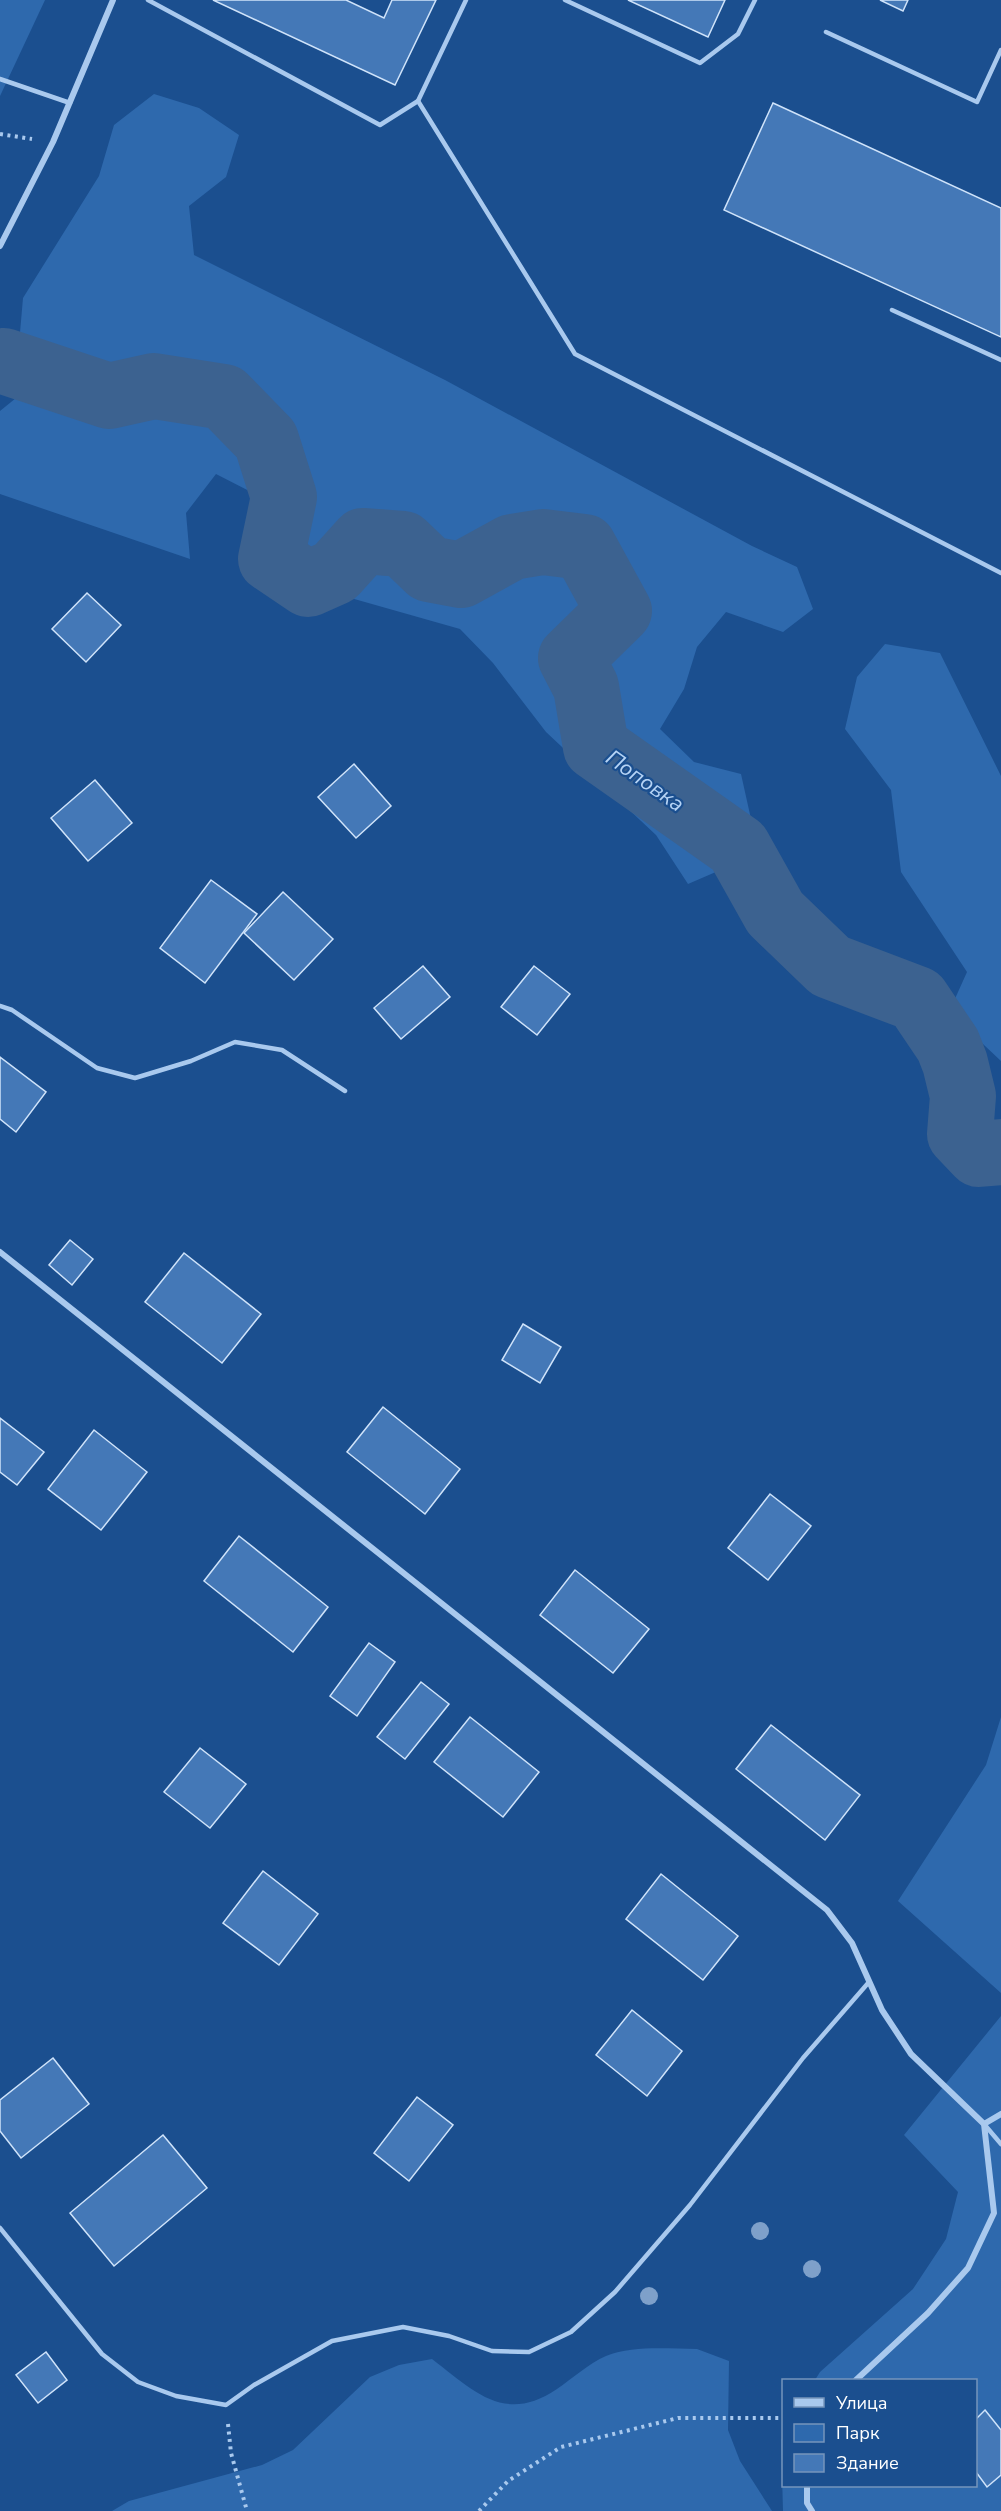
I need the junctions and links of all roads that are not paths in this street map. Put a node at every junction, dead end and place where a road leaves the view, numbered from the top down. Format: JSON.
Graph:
{"nodes":[{"id":1,"x":113,"y":0,"type":"edge"},
{"id":2,"x":148,"y":0,"type":"edge"},
{"id":3,"x":466,"y":0,"type":"edge"},
{"id":4,"x":566,"y":0,"type":"edge"},
{"id":5,"x":755,"y":0,"type":"edge"},
{"id":6,"x":826,"y":32,"type":"dead end"},
{"id":7,"x":1001,"y":50,"type":"edge"},
{"id":8,"x":0,"y":79,"type":"edge"},
{"id":9,"x":418,"y":100,"type":"junction"},
{"id":10,"x":70,"y":103,"type":"junction"},
{"id":11,"x":0,"y":246,"type":"edge"},
{"id":12,"x":892,"y":310,"type":"dead end"},
{"id":13,"x":1001,"y":360,"type":"edge"},
{"id":14,"x":1001,"y":573,"type":"edge"},
{"id":15,"x":0,"y":1006,"type":"edge"},
{"id":16,"x":345,"y":1091,"type":"dead end"},
{"id":17,"x":0,"y":1252,"type":"edge"},
{"id":18,"x":869,"y":1982,"type":"junction"},
{"id":19,"x":1001,"y":2114,"type":"edge"},
{"id":20,"x":984,"y":2124,"type":"junction"},
{"id":21,"x":1001,"y":2144,"type":"edge"},
{"id":22,"x":0,"y":2228,"type":"edge"},
{"id":23,"x":857,"y":2379,"type":"edge"},
{"id":24,"x":807,"y":2487,"type":"edge"},
{"id":25,"x":812,"y":2511,"type":"edge"}],
"edges":[{"from":1,"to":10,"type":"street"},
{"from":2,"to":9,"type":"lane"},
{"from":3,"to":9,"type":"lane"},
{"from":4,"to":5,"type":"lane"},
{"from":6,"to":7,"type":"lane"},
{"from":8,"to":10,"type":"lane"},
{"from":9,"to":14,"type":"lane"},
{"from":10,"to":11,"type":"street"},
{"from":12,"to":13,"type":"lane"},
{"from":15,"to":16,"type":"lane"},
{"from":17,"to":18,"type":"street"},
{"from":18,"to":20,"type":"street"},
{"from":18,"to":22,"type":"lane"},
{"from":19,"to":20,"type":"street"},
{"from":20,"to":21,"type":"lane"},
{"from":20,"to":23,"type":"street"},
{"from":24,"to":25,"type":"street"}]}
